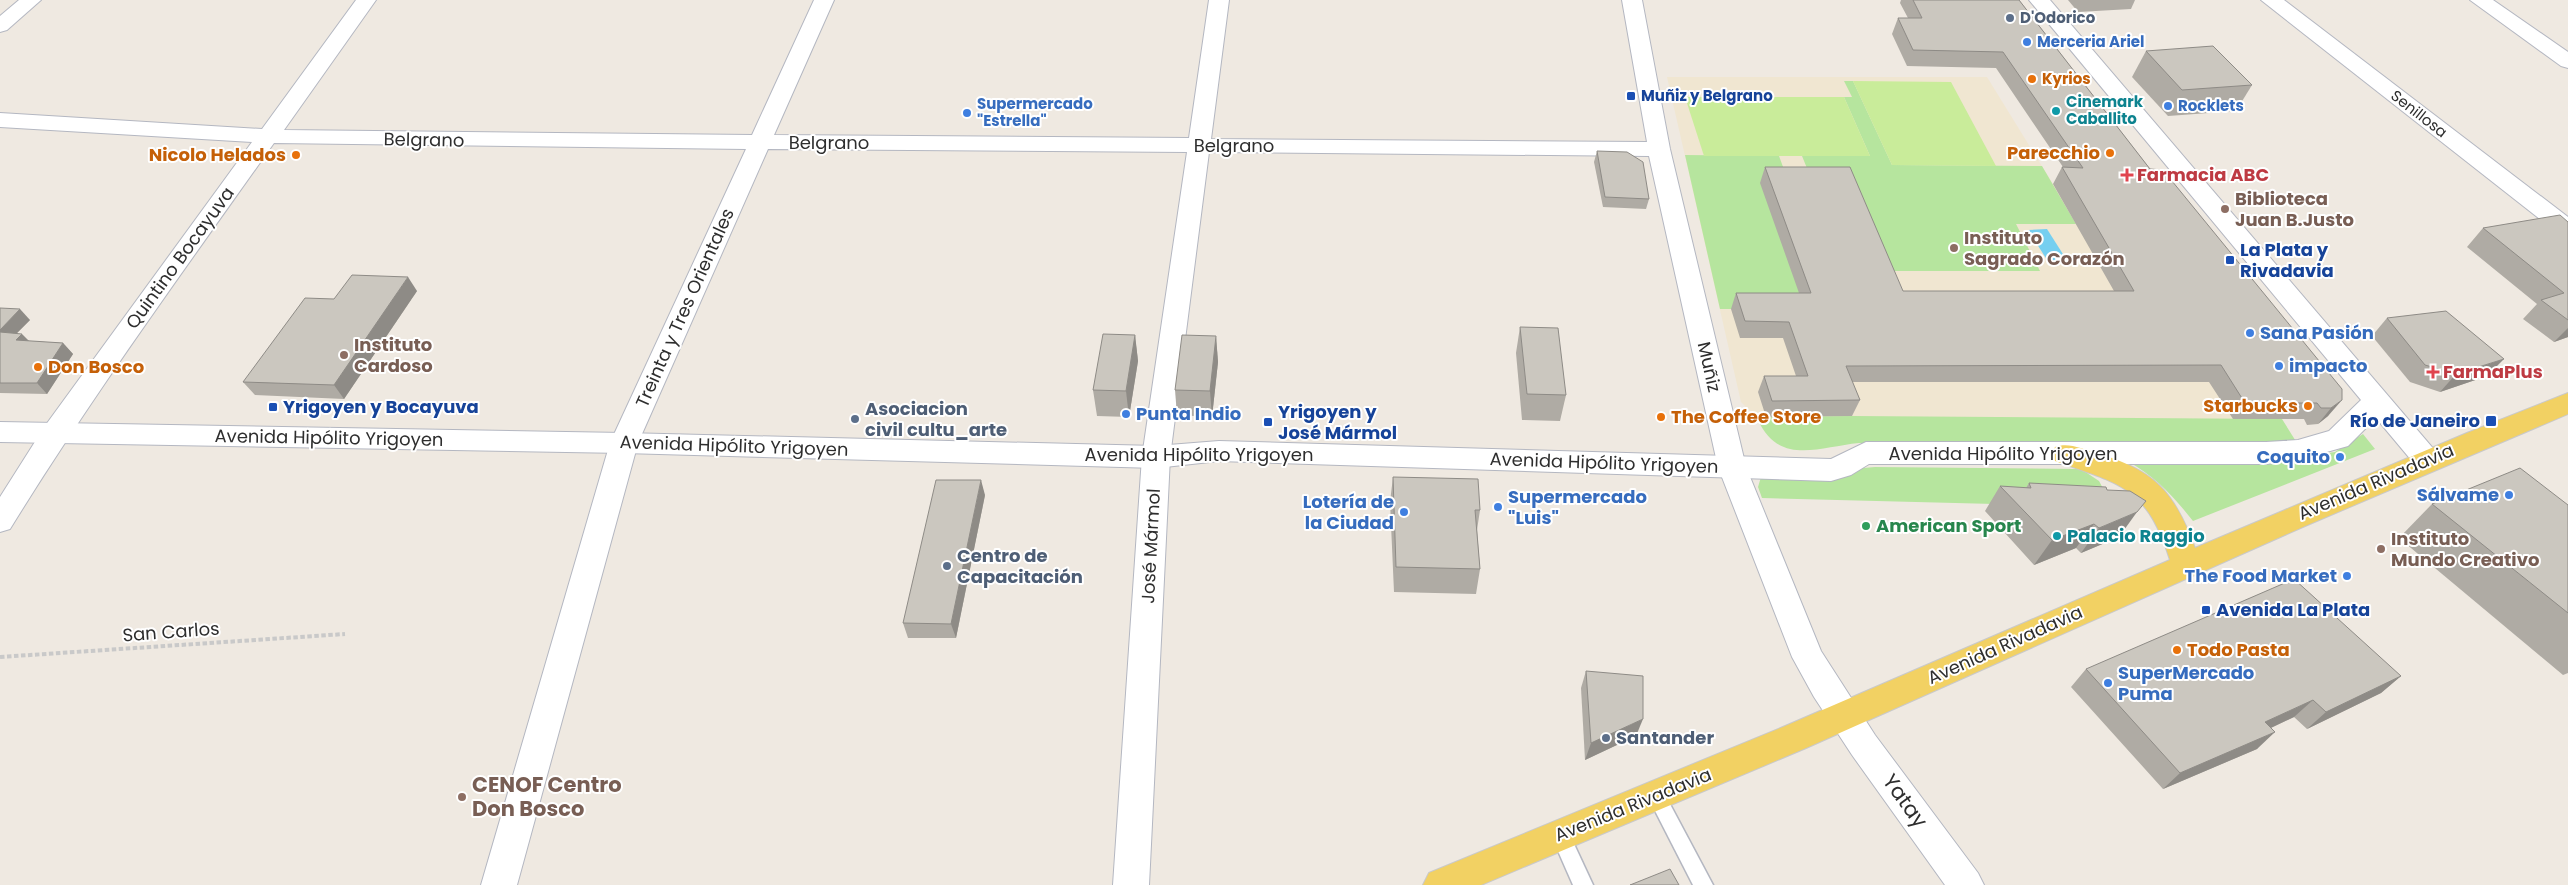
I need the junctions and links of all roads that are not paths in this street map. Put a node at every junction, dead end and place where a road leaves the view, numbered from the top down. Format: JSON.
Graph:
{"nodes":[{"id":1,"x":31,"y":0,"type":"edge"},
{"id":2,"x":366,"y":0,"type":"edge"},
{"id":3,"x":824,"y":0,"type":"edge"},
{"id":4,"x":1219,"y":0,"type":"edge"},
{"id":5,"x":1632,"y":0,"type":"edge"},
{"id":6,"x":2039,"y":0,"type":"edge"},
{"id":7,"x":2271,"y":0,"type":"edge"},
{"id":8,"x":2480,"y":0,"type":"edge"},
{"id":9,"x":0,"y":26,"type":"edge"},
{"id":10,"x":2568,"y":62,"type":"edge"},
{"id":11,"x":0,"y":120,"type":"edge"},
{"id":12,"x":268,"y":136,"type":"junction"},
{"id":13,"x":759,"y":142,"type":"junction"},
{"id":14,"x":1200,"y":146,"type":"junction"},
{"id":15,"x":1659,"y":149,"type":"junction"},
{"id":16,"x":2568,"y":229,"type":"edge"},
{"id":17,"x":2376,"y":402,"type":"junction"},
{"id":18,"x":2568,"y":403,"type":"edge"},
{"id":19,"x":0,"y":432,"type":"edge"},
{"id":20,"x":55,"y":433,"type":"junction"},
{"id":21,"x":624,"y":443,"type":"junction"},
{"id":22,"x":2065,"y":454,"type":"junction"},
{"id":23,"x":1156,"y":457,"type":"junction"},
{"id":24,"x":2427,"y":460,"type":"junction"},
{"id":25,"x":1732,"y":467,"type":"junction"},
{"id":26,"x":0,"y":521,"type":"edge"},
{"id":27,"x":2186,"y":565,"type":"junction"},
{"id":28,"x":1843,"y":716,"type":"junction"},
{"id":29,"x":1657,"y":797,"type":"junction"},
{"id":30,"x":1560,"y":835,"type":"junction"},
{"id":31,"x":495,"y":885,"type":"edge"},
{"id":32,"x":1130,"y":885,"type":"edge"},
{"id":33,"x":1441,"y":885,"type":"edge"},
{"id":34,"x":1583,"y":885,"type":"edge"},
{"id":35,"x":1703,"y":885,"type":"edge"},
{"id":36,"x":1966,"y":885,"type":"edge"}],
"edges":[{"from":1,"to":9,"type":"street"},
{"from":2,"to":12,"type":"street","name":"Quintino Bocayuva"},
{"from":3,"to":13,"type":"street","name":"Treinta y Tres Orientales"},
{"from":4,"to":14,"type":"street","name":"José Mármol"},
{"from":5,"to":15,"type":"street","name":"Muñiz"},
{"from":6,"to":17,"type":"street"},
{"from":7,"to":16,"type":"street","name":"Senillosa"},
{"from":8,"to":10,"type":"street"},
{"from":11,"to":12,"type":"street","name":"Belgrano"},
{"from":12,"to":13,"type":"street","name":"Belgrano"},
{"from":12,"to":20,"type":"street","name":"Quintino Bocayuva"},
{"from":13,"to":14,"type":"street","name":"Belgrano"},
{"from":13,"to":21,"type":"street","name":"Treinta y Tres Orientales"},
{"from":14,"to":15,"type":"street","name":"Belgrano"},
{"from":14,"to":23,"type":"street","name":"José Mármol"},
{"from":15,"to":25,"type":"street","name":"Muñiz"},
{"from":17,"to":22,"type":"street","name":"Avenida Hipólito Yrigoyen"},
{"from":17,"to":24,"type":"street"},
{"from":18,"to":24,"type":"main road","name":"Avenida Rivadavia"},
{"from":19,"to":20,"type":"street","name":"Avenida Hipólito Yrigoyen"},
{"from":20,"to":21,"type":"street","name":"Avenida Hipólito Yrigoyen"},
{"from":20,"to":26,"type":"street","name":"Quintino Bocayuva"},
{"from":21,"to":23,"type":"street","name":"Avenida Hipólito Yrigoyen"},
{"from":21,"to":31,"type":"street","name":"Treinta y Tres Orientales"},
{"from":22,"to":25,"type":"street","name":"Avenida Hipólito Yrigoyen"},
{"from":22,"to":27,"type":"main road"},
{"from":23,"to":25,"type":"street","name":"Avenida Hipólito Yrigoyen"},
{"from":23,"to":32,"type":"street","name":"José Mármol"},
{"from":24,"to":27,"type":"main road","name":"Avenida Rivadavia"},
{"from":25,"to":28,"type":"street","name":"Muñiz"},
{"from":27,"to":28,"type":"main road","name":"Avenida Rivadavia"},
{"from":28,"to":29,"type":"main road","name":"Avenida Rivadavia"},
{"from":28,"to":36,"type":"street","name":"Yatay"},
{"from":29,"to":30,"type":"main road","name":"Avenida Rivadavia"},
{"from":29,"to":35,"type":"lane"},
{"from":30,"to":33,"type":"main road","name":"Avenida Rivadavia"},
{"from":30,"to":34,"type":"lane"}]}
